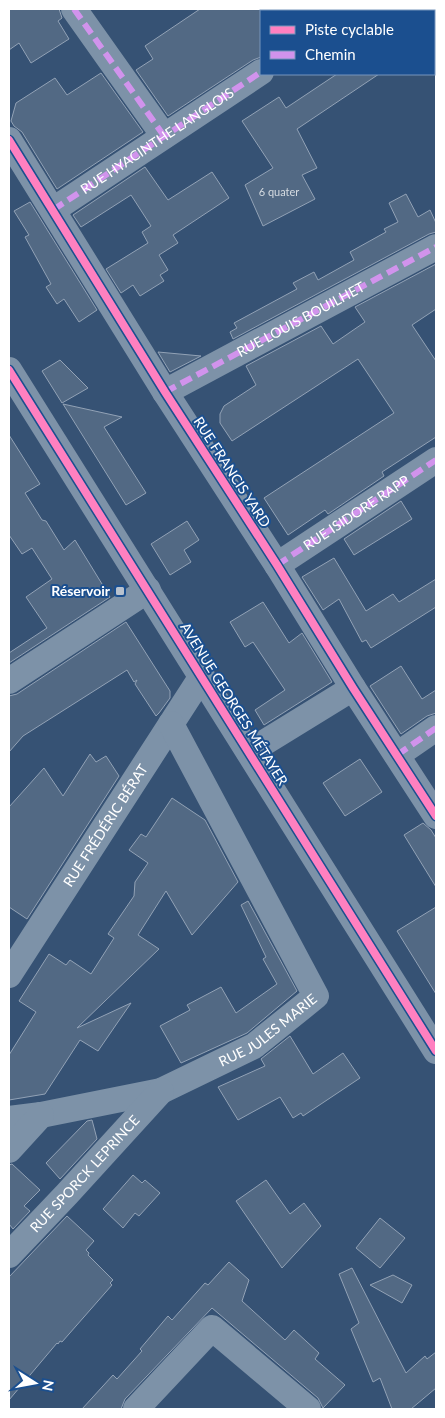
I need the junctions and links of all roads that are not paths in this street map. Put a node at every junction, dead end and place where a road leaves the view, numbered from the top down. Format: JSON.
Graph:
{"nodes":[{"id":1,"x":74,"y":9,"type":"edge"},
{"id":2,"x":260,"y":73,"type":"edge"},
{"id":3,"x":164,"y":136,"type":"junction"},
{"id":4,"x":9,"y":140,"type":"edge"},
{"id":5,"x":53,"y":210,"type":"junction"},
{"id":6,"x":436,"y":247,"type":"edge"},
{"id":7,"x":9,"y":370,"type":"edge"},
{"id":8,"x":165,"y":392,"type":"junction"},
{"id":9,"x":436,"y":460,"type":"edge"},
{"id":10,"x":277,"y":565,"type":"junction"},
{"id":11,"x":148,"y":590,"type":"junction"},
{"id":12,"x":202,"y":676,"type":"junction"},
{"id":13,"x":9,"y":681,"type":"edge"},
{"id":14,"x":353,"y":688,"type":"junction"},
{"id":15,"x":171,"y":724,"type":"junction"},
{"id":16,"x":436,"y":728,"type":"edge"},
{"id":17,"x":249,"y":752,"type":"junction"},
{"id":18,"x":397,"y":755,"type":"junction"},
{"id":19,"x":436,"y":816,"type":"edge"},
{"id":20,"x":9,"y":975,"type":"edge"},
{"id":21,"x":436,"y":1051,"type":"edge"},
{"id":22,"x":161,"y":1091,"type":"junction"},
{"id":23,"x":41,"y":1115,"type":"junction"},
{"id":24,"x":9,"y":1119,"type":"edge"},
{"id":25,"x":9,"y":1150,"type":"edge"},
{"id":26,"x":9,"y":1255,"type":"edge"},
{"id":27,"x":136,"y":1409,"type":"edge"},
{"id":28,"x":308,"y":1409,"type":"edge"}],
"edges":[{"from":1,"to":3,"type":"street"},
{"from":2,"to":3,"type":"street","name":"RUE HYACINTHE LANGLOIS"},
{"from":3,"to":5,"type":"street","name":"RUE HYACINTHE LANGLOIS"},
{"from":4,"to":5,"type":"street","name":"RUE FRANCIS YARD"},
{"from":5,"to":8,"type":"street","name":"RUE FRANCIS YARD"},
{"from":6,"to":8,"type":"street","name":"RUE LOUIS BOUILHET"},
{"from":7,"to":11,"type":"street","name":"AVENUE GEORGES MÉTAYER"},
{"from":8,"to":10,"type":"street","name":"RUE FRANCIS YARD"},
{"from":9,"to":10,"type":"street","name":"RUE ISIDORE RAPP"},
{"from":10,"to":14,"type":"street","name":"RUE FRANCIS YARD"},
{"from":11,"to":12,"type":"street","name":"AVENUE GEORGES MÉTAYER"},
{"from":11,"to":13,"type":"street"},
{"from":12,"to":15,"type":"street","name":"RUE FRÉDÉRIC BÉRAT"},
{"from":12,"to":17,"type":"street","name":"AVENUE GEORGES MÉTAYER"},
{"from":14,"to":17,"type":"street"},
{"from":14,"to":18,"type":"street","name":"RUE FRANCIS YARD"},
{"from":15,"to":20,"type":"street","name":"RUE FRÉDÉRIC BÉRAT"},
{"from":15,"to":22,"type":"street","name":"RUE JULES MARIE"},
{"from":16,"to":18,"type":"street"},
{"from":17,"to":21,"type":"street","name":"AVENUE GEORGES MÉTAYER"},
{"from":18,"to":19,"type":"street","name":"RUE FRANCIS YARD"},
{"from":22,"to":23,"type":"street","name":"RUE JULES MARIE"},
{"from":22,"to":26,"type":"street","name":"RUE SPORCK LEPRINCE"},
{"from":23,"to":24,"type":"street","name":"RUE JULES MARIE"},
{"from":23,"to":25,"type":"street"},
{"from":27,"to":28,"type":"street"}]}
